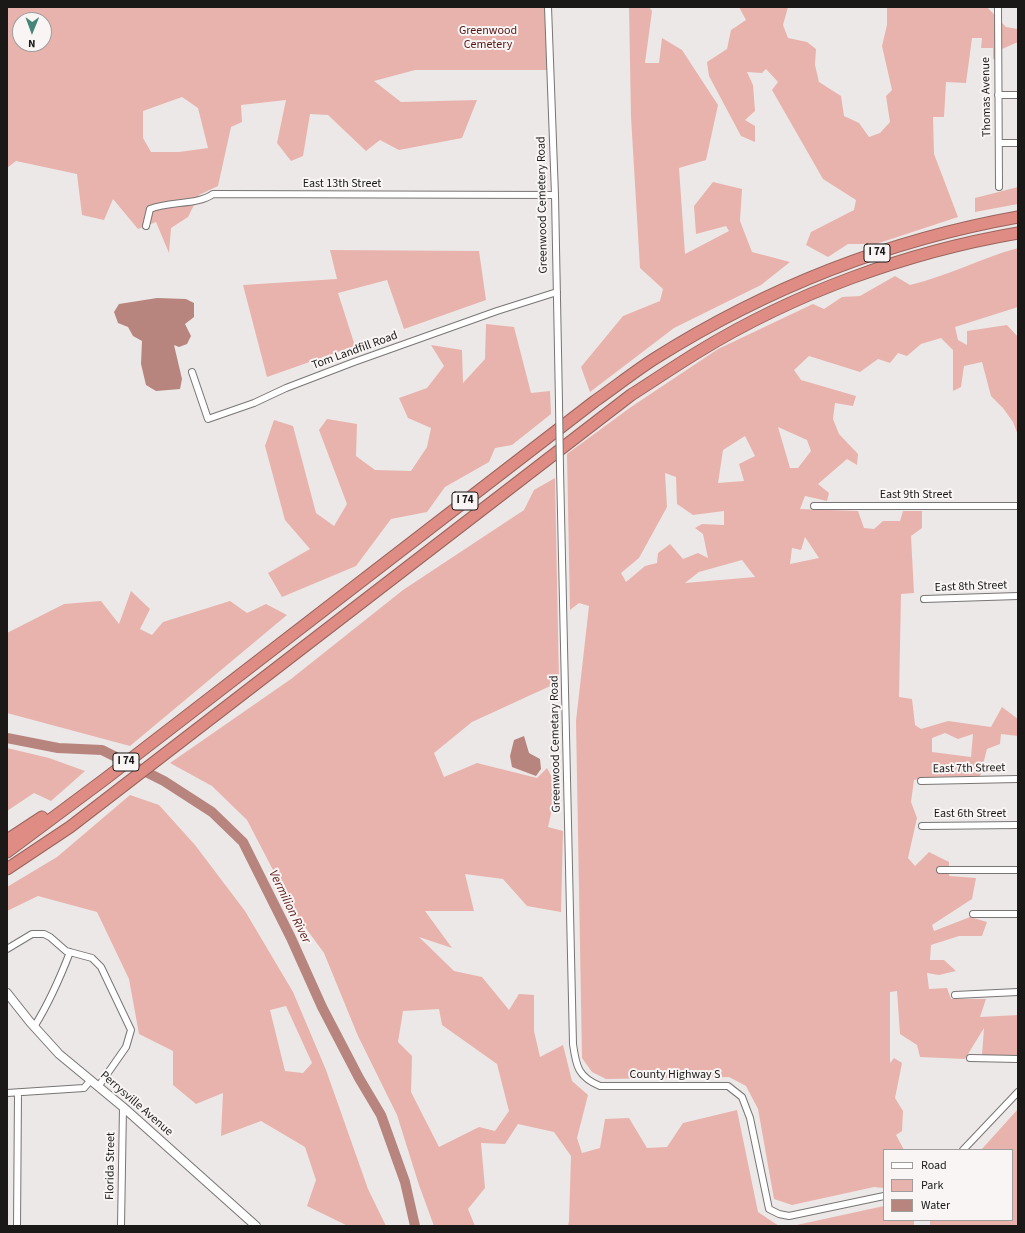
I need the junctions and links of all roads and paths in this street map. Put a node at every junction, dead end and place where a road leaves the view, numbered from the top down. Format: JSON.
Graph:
{"nodes":[{"id":1,"x":548,"y":7,"type":"edge"},
{"id":2,"x":998,"y":7,"type":"edge"},
{"id":3,"x":998,"y":95,"type":"junction"},
{"id":4,"x":1018,"y":95,"type":"edge"},
{"id":5,"x":999,"y":143,"type":"junction"},
{"id":6,"x":1018,"y":143,"type":"edge"},
{"id":7,"x":999,"y":187,"type":"dead end"},
{"id":8,"x":555,"y":195,"type":"junction"},
{"id":9,"x":1018,"y":217,"type":"edge"},
{"id":10,"x":146,"y":226,"type":"dead end"},
{"id":11,"x":1018,"y":233,"type":"edge"},
{"id":12,"x":557,"y":292,"type":"junction"},
{"id":13,"x":192,"y":372,"type":"dead end"},
{"id":14,"x":559,"y":403,"type":"joint"},
{"id":15,"x":814,"y":506,"type":"dead end"},
{"id":16,"x":1018,"y":506,"type":"edge"},
{"id":17,"x":1018,"y":596,"type":"edge"},
{"id":18,"x":924,"y":600,"type":"dead end"},
{"id":19,"x":1018,"y":779,"type":"edge"},
{"id":20,"x":921,"y":782,"type":"dead end"},
{"id":21,"x":53,"y":813,"type":"junction"},
{"id":22,"x":1018,"y":825,"type":"edge"},
{"id":23,"x":922,"y":826,"type":"dead end"},
{"id":24,"x":70,"y":827,"type":"junction"},
{"id":25,"x":7,"y":840,"type":"edge"},
{"id":26,"x":7,"y":852,"type":"edge"},
{"id":27,"x":7,"y":869,"type":"edge"},
{"id":28,"x":940,"y":870,"type":"dead end"},
{"id":29,"x":1018,"y":870,"type":"edge"},
{"id":30,"x":7,"y":877,"type":"edge"},
{"id":31,"x":973,"y":914,"type":"dead end"},
{"id":32,"x":1018,"y":914,"type":"edge"},
{"id":33,"x":7,"y":948,"type":"edge"},
{"id":34,"x":70,"y":952,"type":"junction"},
{"id":35,"x":1018,"y":992,"type":"edge"},
{"id":36,"x":7,"y":993,"type":"edge"},
{"id":37,"x":955,"y":995,"type":"dead end"},
{"id":38,"x":34,"y":1027,"type":"junction"},
{"id":39,"x":970,"y":1058,"type":"dead end"},
{"id":40,"x":1018,"y":1059,"type":"edge"},
{"id":41,"x":90,"y":1081,"type":"junction"},
{"id":42,"x":586,"y":1081,"type":"joint"},
{"id":43,"x":98,"y":1087,"type":"junction"},
{"id":44,"x":18,"y":1092,"type":"junction"},
{"id":45,"x":1018,"y":1092,"type":"edge"},
{"id":46,"x":7,"y":1093,"type":"edge"},
{"id":47,"x":123,"y":1107,"type":"junction"},
{"id":48,"x":965,"y":1149,"type":"edge"},
{"id":49,"x":883,"y":1196,"type":"edge"},
{"id":50,"x":17,"y":1226,"type":"edge"},
{"id":51,"x":121,"y":1226,"type":"edge"},
{"id":52,"x":256,"y":1226,"type":"edge"}],
"edges":[{"from":1,"to":8,"type":"street","name":"Greenwood Cemetery Road"},
{"from":2,"to":3,"type":"street","name":"Thomas Avenue"},
{"from":3,"to":4,"type":"street"},
{"from":3,"to":5,"type":"street","name":"Thomas Avenue"},
{"from":5,"to":6,"type":"street"},
{"from":5,"to":7,"type":"street","name":"Thomas Avenue"},
{"from":8,"to":10,"type":"street","name":"East 13th Street"},
{"from":8,"to":12,"type":"street","name":"Greenwood Cemetery Road"},
{"from":9,"to":21,"type":"highway","number":"I 74"},
{"from":11,"to":24,"type":"highway","number":"I 74"},
{"from":12,"to":13,"type":"street","name":"Tom Landfill Road"},
{"from":12,"to":14,"type":"street","name":"Greenwood Cemetery Road"},
{"from":14,"to":42,"type":"street","name":"Greenwood Cemetary Road","bridge":true},
{"from":15,"to":16,"type":"street","name":"East 9th Street"},
{"from":17,"to":18,"type":"street","name":"East 8th Street"},
{"from":19,"to":20,"type":"street","name":"East 7th Street"},
{"from":21,"to":25,"type":"highway"},
{"from":21,"to":26,"type":"highway","number":"I 74"},
{"from":22,"to":23,"type":"street","name":"East 6th Street"},
{"from":24,"to":27,"type":"highway","number":"I 74"},
{"from":24,"to":30,"type":"highway"},
{"from":28,"to":29,"type":"street"},
{"from":31,"to":32,"type":"street"},
{"from":33,"to":34,"type":"street"},
{"from":34,"to":38,"type":"street"},
{"from":34,"to":43,"type":"street"},
{"from":35,"to":37,"type":"street"},
{"from":36,"to":38,"type":"street","name":"Perrysville Avenue"},
{"from":38,"to":41,"type":"street","name":"Perrysville Avenue"},
{"from":39,"to":40,"type":"street"},
{"from":41,"to":43,"type":"street","name":"Perrysville Avenue"},
{"from":41,"to":44,"type":"street"},
{"from":42,"to":49,"type":"street","name":"County Highway S"},
{"from":43,"to":47,"type":"street","name":"Perrysville Avenue"},
{"from":44,"to":46,"type":"street"},
{"from":44,"to":50,"type":"street"},
{"from":45,"to":48,"type":"street"},
{"from":47,"to":51,"type":"street","name":"Florida Street"},
{"from":47,"to":52,"type":"street","name":"Perrysville Avenue"}]}
